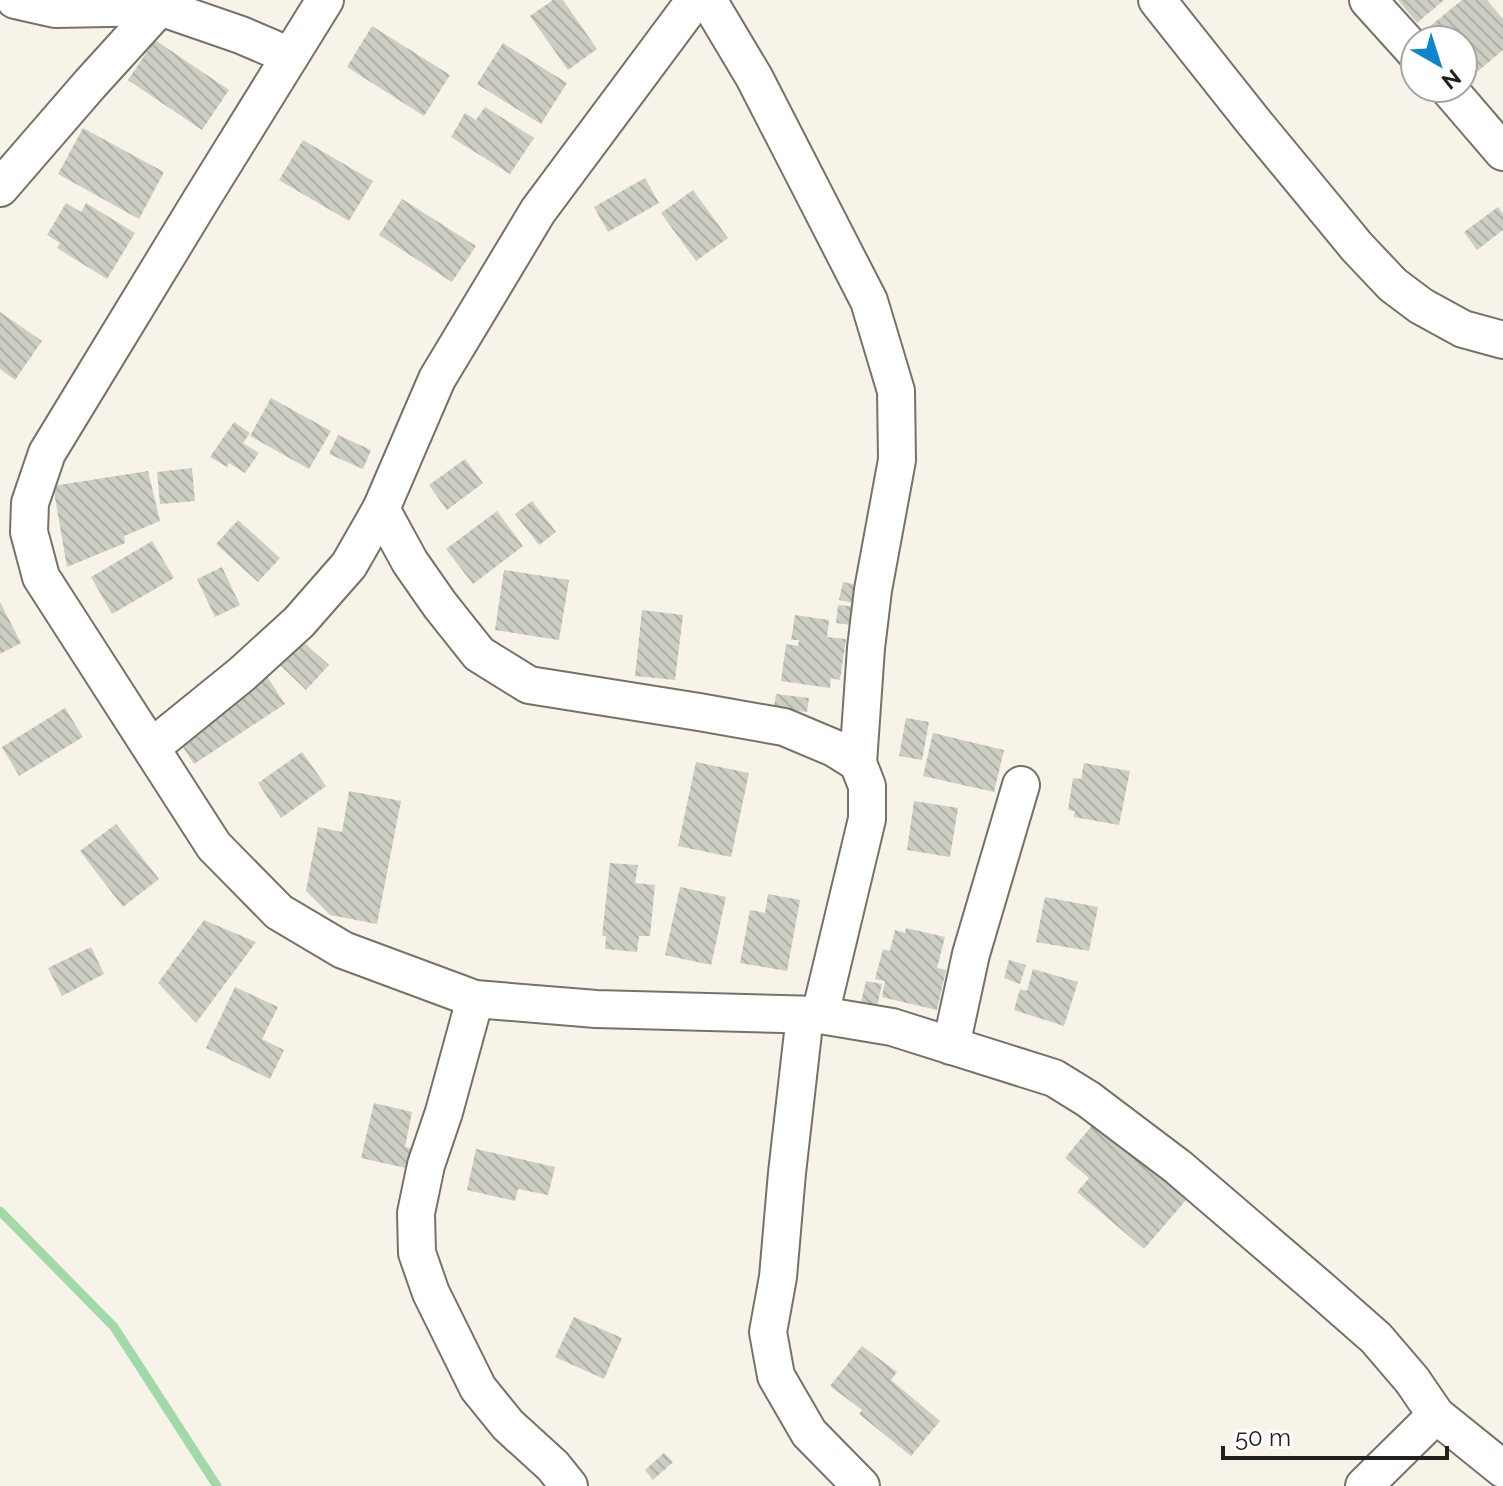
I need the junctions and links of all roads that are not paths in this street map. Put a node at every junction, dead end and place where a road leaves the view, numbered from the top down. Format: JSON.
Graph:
{"nodes":[{"id":1,"x":15,"y":0,"type":"edge"},
{"id":2,"x":325,"y":0,"type":"edge"},
{"id":3,"x":695,"y":0,"type":"edge"},
{"id":4,"x":708,"y":0,"type":"edge"},
{"id":5,"x":1157,"y":0,"type":"edge"},
{"id":6,"x":1368,"y":0,"type":"edge"},
{"id":7,"x":160,"y":7,"type":"junction"},
{"id":8,"x":1399,"y":34,"type":"edge"},
{"id":9,"x":290,"y":56,"type":"junction"},
{"id":10,"x":1462,"y":104,"type":"edge"},
{"id":11,"x":1503,"y":152,"type":"edge"},
{"id":12,"x":0,"y":188,"type":"edge"},
{"id":13,"x":1503,"y":340,"type":"edge"},
{"id":14,"x":381,"y":509,"type":"junction"},
{"id":15,"x":152,"y":747,"type":"junction"},
{"id":16,"x":858,"y":763,"type":"junction"},
{"id":17,"x":1021,"y":785,"type":"dead end"},
{"id":18,"x":475,"y":999,"type":"junction"},
{"id":19,"x":813,"y":1015,"type":"junction"},
{"id":20,"x":951,"y":1046,"type":"junction"},
{"id":21,"x":1436,"y":1415,"type":"junction"},
{"id":22,"x":1503,"y":1469,"type":"edge"},
{"id":23,"x":569,"y":1486,"type":"edge"},
{"id":24,"x":861,"y":1486,"type":"edge"},
{"id":25,"x":1364,"y":1486,"type":"edge"}],
"edges":[{"from":1,"to":7,"type":"street"},
{"from":2,"to":9,"type":"street"},
{"from":3,"to":14,"type":"street"},
{"from":4,"to":16,"type":"street"},
{"from":5,"to":13,"type":"street"},
{"from":6,"to":8,"type":"street"},
{"from":7,"to":9,"type":"street"},
{"from":7,"to":12,"type":"street"},
{"from":9,"to":15,"type":"street"},
{"from":10,"to":11,"type":"street"},
{"from":14,"to":15,"type":"street"},
{"from":14,"to":16,"type":"street"},
{"from":15,"to":18,"type":"street"},
{"from":16,"to":19,"type":"street"},
{"from":17,"to":20,"type":"street"},
{"from":18,"to":19,"type":"street"},
{"from":18,"to":23,"type":"street"},
{"from":19,"to":20,"type":"street"},
{"from":19,"to":24,"type":"street"},
{"from":20,"to":21,"type":"street"},
{"from":21,"to":22,"type":"street"},
{"from":21,"to":25,"type":"street"}]}
